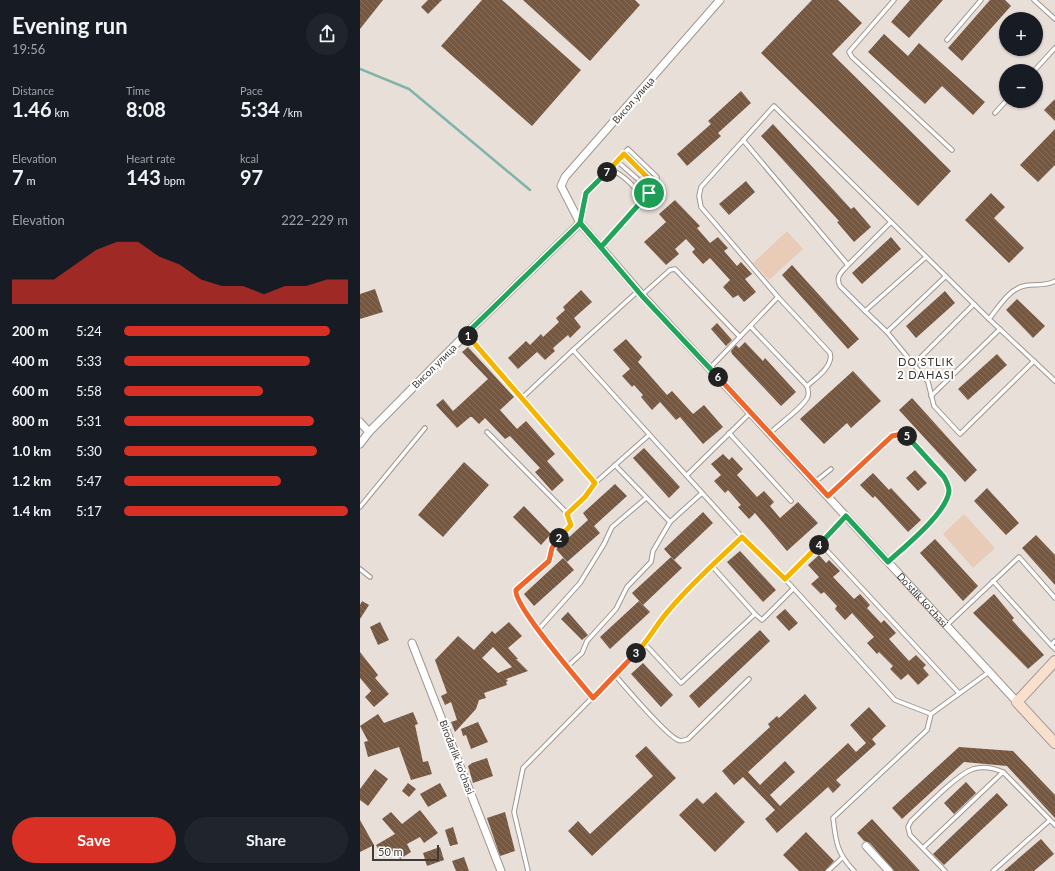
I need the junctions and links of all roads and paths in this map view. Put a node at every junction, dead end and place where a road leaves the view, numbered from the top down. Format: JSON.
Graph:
{"nodes":[{"id":1,"x":720,"y":0,"type":"edge"},
{"id":2,"x":894,"y":0,"type":"edge"},
{"id":3,"x":981,"y":0,"type":"edge"},
{"id":4,"x":1034,"y":0,"type":"edge"},
{"id":5,"x":1055,"y":19,"type":"edge"},
{"id":6,"x":947,"y":40,"type":"dead end"},
{"id":7,"x":1055,"y":48,"type":"edge"},
{"id":8,"x":1040,"y":64,"type":"edge"},
{"id":9,"x":1000,"y":108,"type":"edge"},
{"id":10,"x":995,"y":113,"type":"dead end"},
{"id":11,"x":743,"y":140,"type":"junction"},
{"id":12,"x":952,"y":150,"type":"dead end"},
{"id":13,"x":624,"y":154,"type":"junction"},
{"id":14,"x":617,"y":161,"type":"junction"},
{"id":15,"x":610,"y":168,"type":"junction"},
{"id":16,"x":656,"y":186,"type":"junction"},
{"id":17,"x":649,"y":193,"type":"junction"},
{"id":18,"x":643,"y":200,"type":"junction"},
{"id":19,"x":569,"y":204,"type":"joint"},
{"id":20,"x":891,"y":222,"type":"junction"},
{"id":21,"x":580,"y":223,"type":"junction"},
{"id":22,"x":601,"y":247,"type":"junction"},
{"id":23,"x":926,"y":256,"type":"junction"},
{"id":24,"x":848,"y":265,"type":"junction"},
{"id":25,"x":946,"y":276,"type":"junction"},
{"id":26,"x":1055,"y":281,"type":"edge"},
{"id":27,"x":640,"y":293,"type":"junction"},
{"id":28,"x":778,"y":297,"type":"junction"},
{"id":29,"x":974,"y":304,"type":"junction"},
{"id":30,"x":865,"y":311,"type":"junction"},
{"id":31,"x":988,"y":319,"type":"junction"},
{"id":32,"x":750,"y":326,"type":"junction"},
{"id":33,"x":1000,"y":329,"type":"junction"},
{"id":34,"x":887,"y":332,"type":"junction"},
{"id":35,"x":466,"y":334,"type":"junction"},
{"id":36,"x":740,"y":337,"type":"junction"},
{"id":37,"x":573,"y":350,"type":"junction"},
{"id":38,"x":1034,"y":361,"type":"junction"},
{"id":39,"x":913,"y":365,"type":"junction"},
{"id":40,"x":710,"y":368,"type":"junction"},
{"id":41,"x":1055,"y":381,"type":"edge"},
{"id":42,"x":806,"y":386,"type":"junction"},
{"id":43,"x":931,"y":396,"type":"junction"},
{"id":44,"x":522,"y":398,"type":"junction"},
{"id":45,"x":751,"y":412,"type":"junction"},
{"id":46,"x":360,"y":422,"type":"edge"},
{"id":47,"x":424,"y":428,"type":"dead end"},
{"id":48,"x":369,"y":432,"type":"junction"},
{"id":49,"x":487,"y":432,"type":"dead end"},
{"id":50,"x":770,"y":432,"type":"junction"},
{"id":51,"x":729,"y":433,"type":"junction"},
{"id":52,"x":650,"y":435,"type":"junction"},
{"id":53,"x":360,"y":444,"type":"edge"},
{"id":54,"x":616,"y":465,"type":"junction"},
{"id":55,"x":831,"y":469,"type":"dead end"},
{"id":56,"x":687,"y":474,"type":"junction"},
{"id":57,"x":815,"y":482,"type":"junction"},
{"id":58,"x":595,"y":483,"type":"junction"},
{"id":59,"x":702,"y":493,"type":"junction"},
{"id":60,"x":828,"y":496,"type":"junction"},
{"id":61,"x":646,"y":498,"type":"junction"},
{"id":62,"x":791,"y":501,"type":"dead end"},
{"id":63,"x":360,"y":507,"type":"edge"},
{"id":64,"x":567,"y":514,"type":"junction"},
{"id":65,"x":846,"y":516,"type":"junction"},
{"id":66,"x":670,"y":522,"type":"junction"},
{"id":67,"x":742,"y":537,"type":"junction"},
{"id":68,"x":820,"y":544,"type":"junction"},
{"id":69,"x":888,"y":562,"type":"junction"},
{"id":70,"x":712,"y":566,"type":"junction"},
{"id":71,"x":360,"y":569,"type":"edge"},
{"id":72,"x":370,"y":577,"type":"dead end"},
{"id":73,"x":785,"y":579,"type":"junction"},
{"id":74,"x":993,"y":582,"type":"junction"},
{"id":75,"x":793,"y":589,"type":"junction"},
{"id":76,"x":1055,"y":598,"type":"edge"},
{"id":77,"x":755,"y":614,"type":"junction"},
{"id":78,"x":947,"y":626,"type":"junction"},
{"id":79,"x":538,"y":630,"type":"junction"},
{"id":80,"x":1055,"y":641,"type":"edge"},
{"id":81,"x":412,"y":643,"type":"dead end"},
{"id":82,"x":646,"y":644,"type":"junction"},
{"id":83,"x":1051,"y":645,"type":"junction"},
{"id":84,"x":1055,"y":650,"type":"edge"},
{"id":85,"x":1055,"y":660,"type":"edge"},
{"id":86,"x":568,"y":666,"type":"junction"},
{"id":87,"x":990,"y":672,"type":"junction"},
{"id":88,"x":614,"y":674,"type":"junction"},
{"id":89,"x":749,"y":679,"type":"dead end"},
{"id":90,"x":959,"y":693,"type":"junction"},
{"id":91,"x":593,"y":698,"type":"junction"},
{"id":92,"x":1017,"y":702,"type":"junction"},
{"id":93,"x":931,"y":714,"type":"junction"},
{"id":94,"x":1055,"y":743,"type":"edge"},
{"id":95,"x":1003,"y":772,"type":"junction"},
{"id":96,"x":1050,"y":820,"type":"junction"},
{"id":97,"x":1055,"y":825,"type":"edge"},
{"id":98,"x":866,"y":846,"type":"dead end"},
{"id":99,"x":923,"y":848,"type":"junction"},
{"id":100,"x":842,"y":858,"type":"junction"},
{"id":101,"x":501,"y":871,"type":"edge"},
{"id":102,"x":528,"y":871,"type":"edge"},
{"id":103,"x":828,"y":871,"type":"edge"},
{"id":104,"x":854,"y":871,"type":"edge"},
{"id":105,"x":889,"y":871,"type":"edge"},
{"id":106,"x":945,"y":871,"type":"edge"},
{"id":107,"x":993,"y":871,"type":"edge"}],
"edges":[{"from":1,"to":19,"type":"street","name":"Висол улица"},
{"from":2,"to":12,"type":"lane"},
{"from":3,"to":6,"type":"lane"},
{"from":4,"to":5,"type":"lane"},
{"from":7,"to":8,"type":"lane"},
{"from":9,"to":10,"type":"lane"},
{"from":11,"to":20,"type":"lane"},
{"from":11,"to":24,"type":"lane"},
{"from":11,"to":28,"type":"lane"},
{"from":13,"to":14,"type":"lane"},
{"from":13,"to":16,"type":"lane"},
{"from":13,"to":16,"type":"lane"},
{"from":14,"to":15,"type":"lane"},
{"from":14,"to":17,"type":"lane"},
{"from":15,"to":18,"type":"lane"},
{"from":15,"to":21,"type":"lane"},
{"from":16,"to":17,"type":"lane"},
{"from":17,"to":18,"type":"lane"},
{"from":18,"to":22,"type":"lane"},
{"from":19,"to":21,"type":"street","name":"Do'stlik ko'chasi"},
{"from":20,"to":23,"type":"lane"},
{"from":20,"to":24,"type":"lane"},
{"from":21,"to":22,"type":"street","name":"Do'stlik ko'chasi"},
{"from":21,"to":35,"type":"street","name":"Висол улица"},
{"from":22,"to":27,"type":"street","name":"Do'stlik ko'chasi"},
{"from":23,"to":25,"type":"lane"},
{"from":23,"to":30,"type":"lane"},
{"from":24,"to":30,"type":"lane"},
{"from":25,"to":29,"type":"lane"},
{"from":25,"to":34,"type":"lane"},
{"from":26,"to":31,"type":"lane"},
{"from":27,"to":36,"type":"lane"},
{"from":27,"to":37,"type":"lane"},
{"from":27,"to":40,"type":"street","name":"Do'stlik ko'chasi"},
{"from":28,"to":32,"type":"lane"},
{"from":28,"to":42,"type":"lane"},
{"from":29,"to":31,"type":"lane"},
{"from":29,"to":39,"type":"lane"},
{"from":30,"to":34,"type":"lane"},
{"from":31,"to":33,"type":"lane"},
{"from":32,"to":36,"type":"lane"},
{"from":32,"to":42,"type":"lane"},
{"from":33,"to":38,"type":"lane"},
{"from":33,"to":43,"type":"lane"},
{"from":34,"to":39,"type":"lane"},
{"from":35,"to":44,"type":"lane"},
{"from":35,"to":48,"type":"street","name":"Висол улица"},
{"from":36,"to":40,"type":"lane"},
{"from":37,"to":44,"type":"lane"},
{"from":37,"to":52,"type":"lane"},
{"from":38,"to":41,"type":"lane"},
{"from":38,"to":43,"type":"lane"},
{"from":39,"to":43,"type":"lane"},
{"from":40,"to":45,"type":"street","name":"Do'stlik ko'chasi"},
{"from":42,"to":50,"type":"lane"},
{"from":44,"to":58,"type":"lane"},
{"from":45,"to":50,"type":"street","name":"Do'stlik ko'chasi"},
{"from":45,"to":51,"type":"lane"},
{"from":46,"to":48,"type":"street"},
{"from":47,"to":63,"type":"lane"},
{"from":48,"to":53,"type":"street","name":"Висол улица"},
{"from":49,"to":64,"type":"lane"},
{"from":50,"to":57,"type":"street","name":"Do'stlik ko'chasi"},
{"from":51,"to":56,"type":"lane"},
{"from":51,"to":62,"type":"lane"},
{"from":52,"to":54,"type":"lane"},
{"from":52,"to":56,"type":"lane"},
{"from":54,"to":58,"type":"lane"},
{"from":54,"to":61,"type":"lane"},
{"from":55,"to":57,"type":"lane"},
{"from":56,"to":59,"type":"lane"},
{"from":57,"to":60,"type":"street","name":"Do'stlik ko'chasi"},
{"from":58,"to":64,"type":"lane"},
{"from":59,"to":66,"type":"lane"},
{"from":59,"to":67,"type":"lane"},
{"from":60,"to":65,"type":"street","name":"Do'stlik ko'chasi"},
{"from":60,"to":69,"type":"lane"},
{"from":61,"to":66,"type":"lane"},
{"from":61,"to":79,"type":"lane"},
{"from":64,"to":79,"type":"lane"},
{"from":65,"to":68,"type":"lane"},
{"from":65,"to":69,"type":"street","name":"Do'stlik ko'chasi"},
{"from":66,"to":86,"type":"lane"},
{"from":67,"to":70,"type":"lane"},
{"from":67,"to":73,"type":"lane"},
{"from":68,"to":73,"type":"lane"},
{"from":68,"to":90,"type":"lane"},
{"from":69,"to":78,"type":"street","name":"Do'stlik ko'chasi"},
{"from":70,"to":77,"type":"lane"},
{"from":70,"to":82,"type":"lane"},
{"from":71,"to":72,"type":"lane"},
{"from":73,"to":75,"type":"lane"},
{"from":74,"to":76,"type":"lane"},
{"from":74,"to":78,"type":"lane"},
{"from":74,"to":83,"type":"lane"},
{"from":75,"to":77,"type":"lane"},
{"from":75,"to":93,"type":"lane"},
{"from":77,"to":82,"type":"lane"},
{"from":78,"to":87,"type":"street","name":"Do'stlik ko'chasi"},
{"from":79,"to":86,"type":"lane"},
{"from":80,"to":83,"type":"lane"},
{"from":81,"to":101,"type":"street","name":"Birodarlik ko'chasi"},
{"from":82,"to":88,"type":"lane"},
{"from":83,"to":84,"type":"lane"},
{"from":85,"to":92,"type":"street"},
{"from":86,"to":91,"type":"lane"},
{"from":87,"to":90,"type":"lane"},
{"from":87,"to":92,"type":"street","name":"Do'stlik ko'chasi"},
{"from":88,"to":89,"type":"lane"},
{"from":88,"to":91,"type":"lane"},
{"from":90,"to":93,"type":"lane"},
{"from":91,"to":102,"type":"lane"},
{"from":92,"to":94,"type":"street","name":"Do'stlik ko'chasi"},
{"from":93,"to":100,"type":"lane"},
{"from":95,"to":96,"type":"lane"},
{"from":95,"to":99,"type":"lane"},
{"from":95,"to":99,"type":"lane"},
{"from":96,"to":97,"type":"lane"},
{"from":96,"to":107,"type":"lane"},
{"from":98,"to":105,"type":"street"},
{"from":99,"to":106,"type":"lane"},
{"from":100,"to":103,"type":"lane"},
{"from":100,"to":104,"type":"lane"}]}
